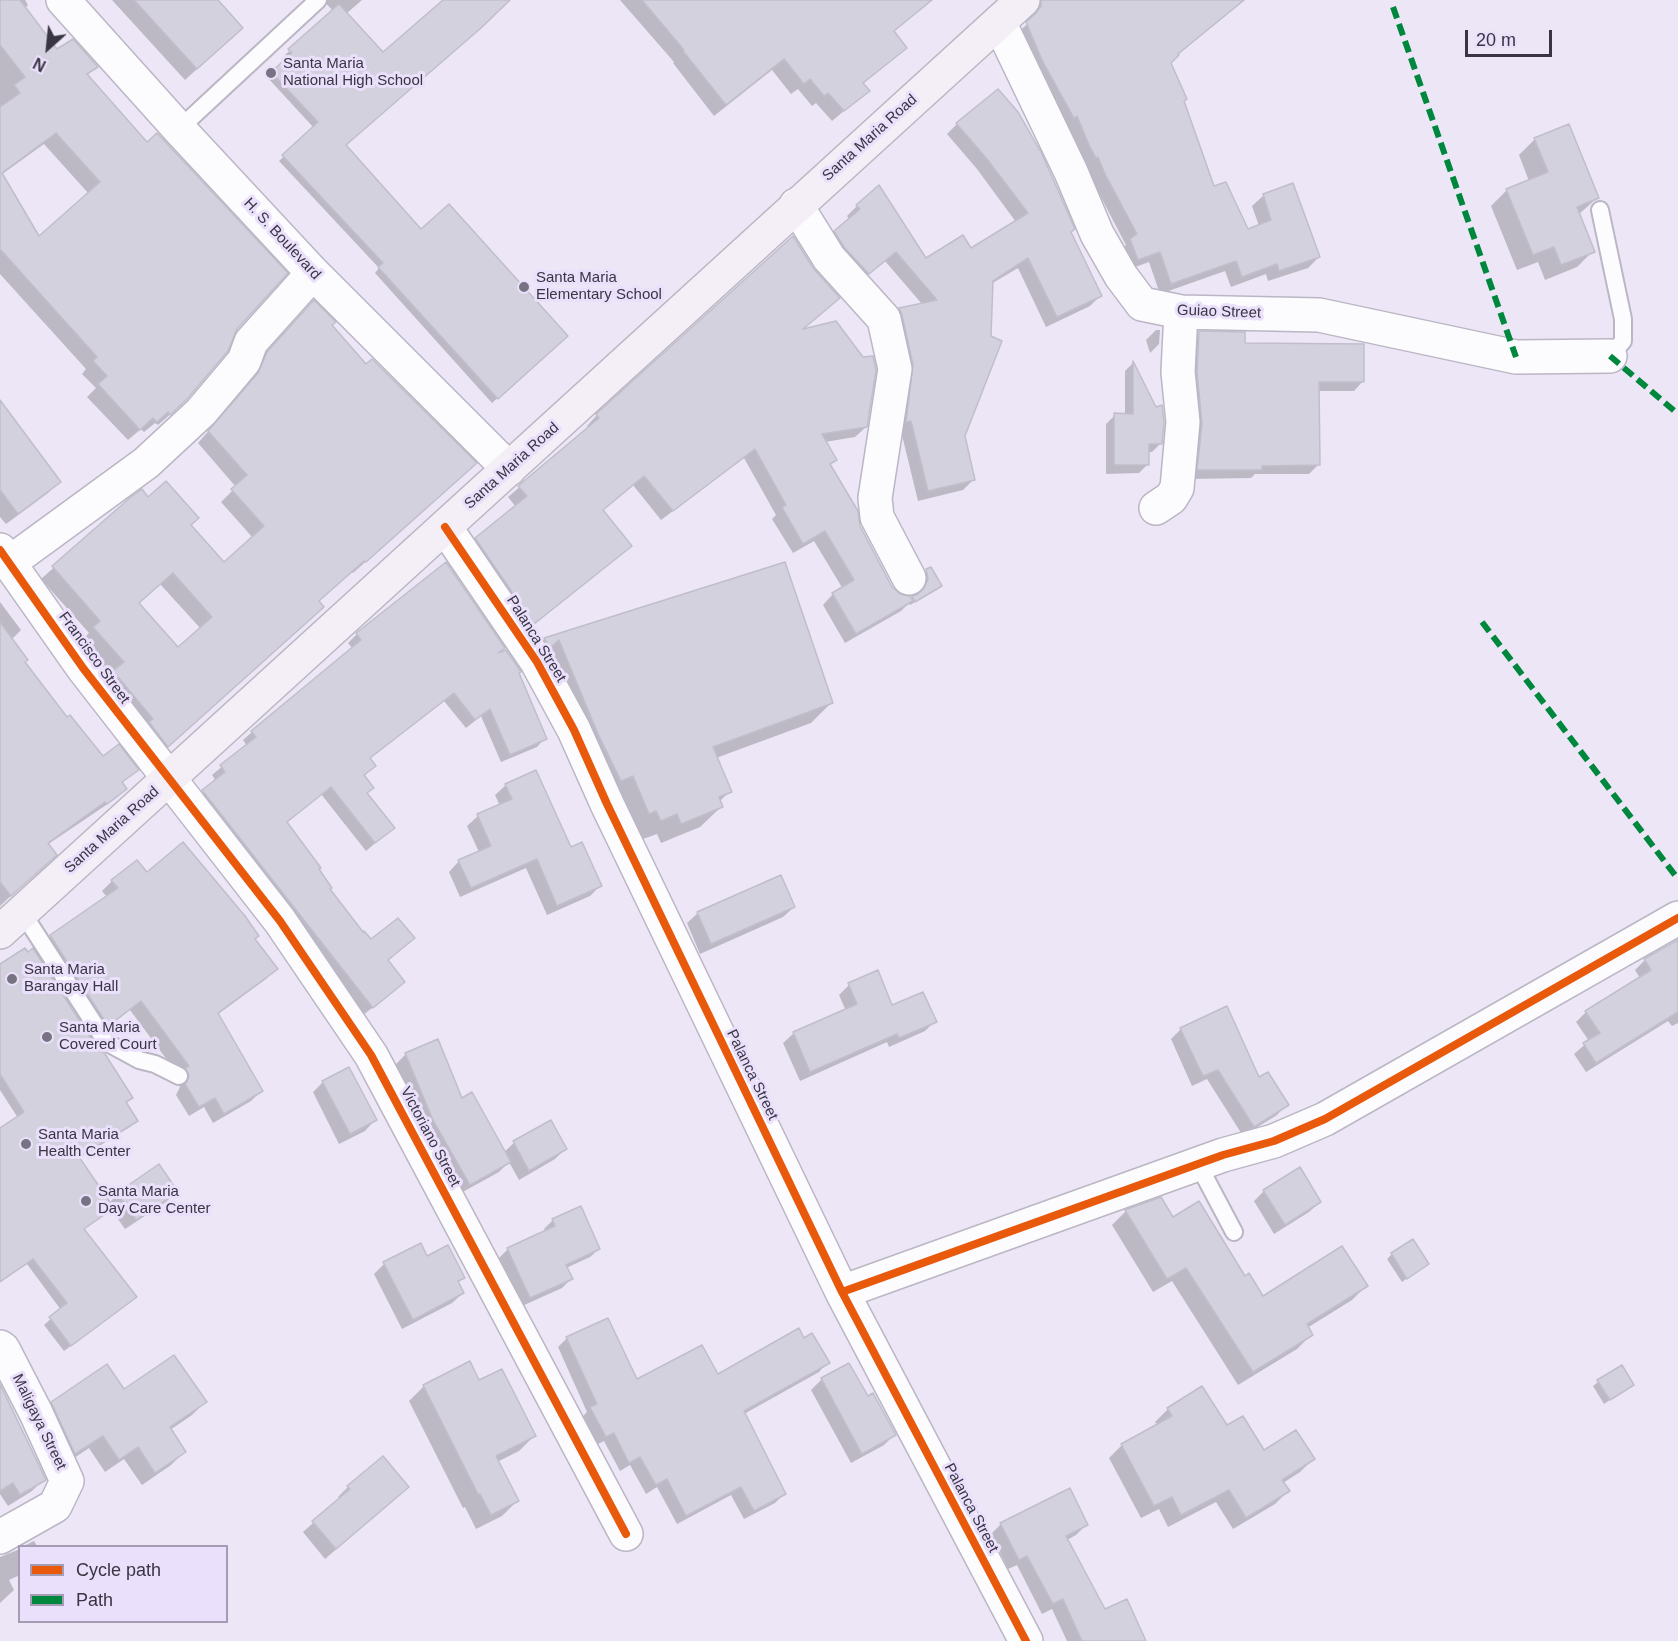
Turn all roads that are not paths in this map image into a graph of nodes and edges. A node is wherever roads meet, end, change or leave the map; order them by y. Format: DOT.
graph roads {
  1 [pos="63,0"];
  2 [pos="318,0"];
  3 [pos="1023,0"];
  4 [pos="999,22"];
  5 [pos="179,129"];
  6 [pos="796,205"];
  7 [pos="1600,210"];
  8 [pos="313,273"];
  9 [pos="1181,312"];
  10 [pos="1610,356"];
  11 [pos="509,469"];
  12 [pos="1155,508"];
  13 [pos="445,527"];
  14 [pos="5,556"];
  15 [pos="909,578"];
  16 [pos="168,779"];
  17 [pos="1678,918"];
  18 [pos="11,922"];
  19 [pos="179,1076"];
  20 [pos="1198,1164"];
  21 [pos="1234,1232"];
  22 [pos="842,1292"];
  23 [pos="0,1347"];
  24 [pos="626,1534"];
  25 [pos="0,1537"];
  26 [pos="1026,1641"];
  1 -- 5 [label="street, H. S. Boulevard"];
  2 -- 5 [label="lane"];
  3 -- 4 [label="main road, Santa Maria Road"];
  4 -- 6 [label="main road, Santa Maria Road"];
  4 -- 9 [label="street, Guiao Street"];
  5 -- 8 [label="street, H. S. Boulevard"];
  6 -- 11 [label="main road, Santa Maria Road"];
  6 -- 15 [label="street"];
  7 -- 10 [label="lane"];
  8 -- 11 [label="street, H. S. Boulevard"];
  8 -- 14 [label="street"];
  9 -- 10 [label="street, Guiao Street"];
  9 -- 12 [label="street"];
  11 -- 13 [label="main road, Santa Maria Road"];
  13 -- 16 [label="main road, Santa Maria Road"];
  13 -- 22 [label="street, Palanca Street"];
  14 -- 16 [label="street, Francisco Street"];
  16 -- 18 [label="main road, Santa Maria Road"];
  16 -- 24 [label="street, Victoriano Street"];
  17 -- 20 [label="street"];
  18 -- 19 [label="lane"];
  20 -- 21 [label="lane"];
  20 -- 22 [label="street"];
  22 -- 26 [label="street, Palanca Street"];
  23 -- 25 [label="street, Maligaya Street"];
}
